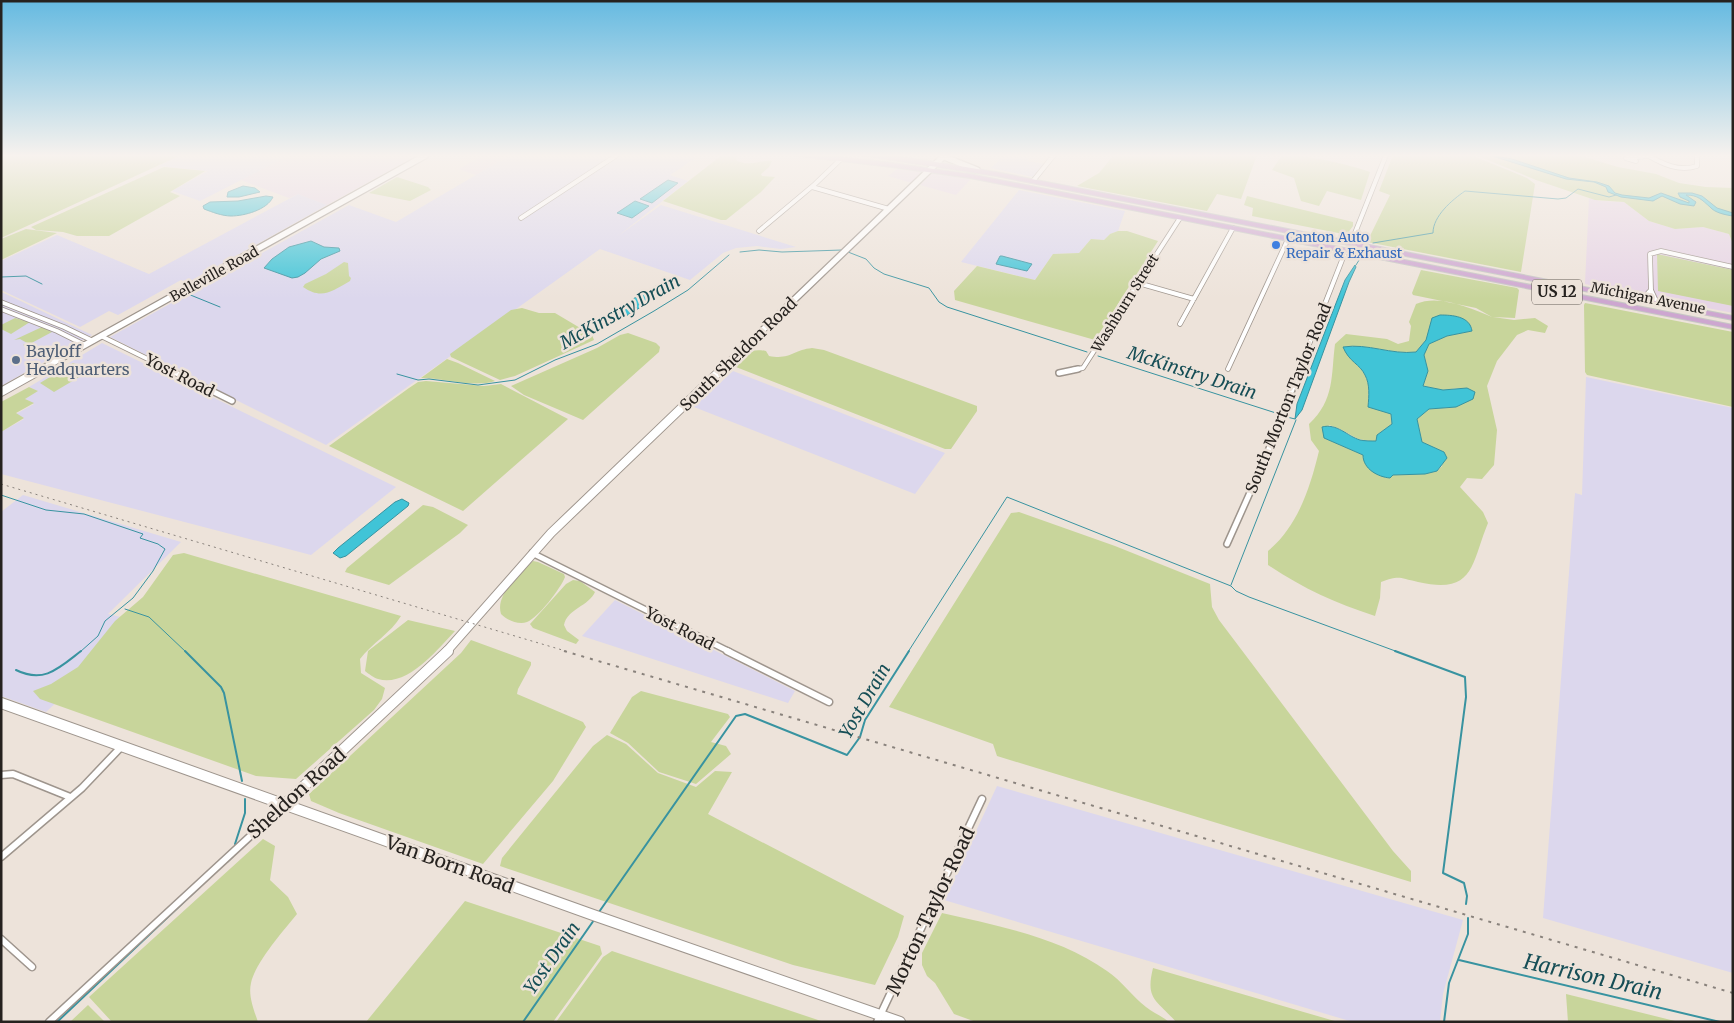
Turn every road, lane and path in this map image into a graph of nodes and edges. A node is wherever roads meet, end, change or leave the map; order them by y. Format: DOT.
graph roads {
  1 [pos="342,203"];
  2 [pos="545,203"];
  3 [pos="793,203"];
  4 [pos="867,203"];
  5 [pos="896,203"];
  6 [pos="1105,203"];
  7 [pos="1145,203"];
  8 [pos="1367,203"];
  9 [pos="889,209"];
  10 [pos="1214,216"];
  11 [pos="521,218"];
  12 [pos="1180,218"];
  13 [pos="1206,223"];
  14 [pos="1233,228"];
  15 [pos="759,231"];
  16 [pos="1288,239"];
  17 [pos="1351,243"];
  18 [pos="1346,250"];
  19 [pos="1398,252"];
  20 [pos="1382,257"];
  21 [pos="1733,267"];
  22 [pos="1138,283"];
  23 [pos="1651,290"];
  24 [pos="1194,300"];
  25 [pos="1648,301"];
  26 [pos="1,302"];
  27 [pos="1657,303"];
  28 [pos="1,309"];
  29 [pos="22,310"];
  30 [pos="14,314"];
  31 [pos="1733,318"];
  32 [pos="46,319"];
  33 [pos="38,324"];
  34 [pos="1180,324"];
  35 [pos="1733,324"];
  36 [pos="64,327"];
  37 [pos="57,330"];
  38 [pos="101,336"];
  39 [pos="92,341"];
  40 [pos="85,345"];
  41 [pos="1228,368"];
  42 [pos="1059,373"];
  43 [pos="1,392"];
  44 [pos="232,401"];
  45 [pos="1227,544"];
  46 [pos="532,553"];
  47 [pos="829,702"];
  48 [pos="1,704"];
  49 [pos="122,746"];
  50 [pos="1,775"];
  51 [pos="70,798"];
  52 [pos="982,800"];
  53 [pos="285,804"];
  54 [pos="1,857"];
  55 [pos="1,939"];
  56 [pos="32,967"];
  57 [pos="879,1018"];
  58 [pos="49,1022"];
  59 [pos="900,1022"];
  1 -- 38 [label="street, Belleville Road"];
  2 -- 11 [label="street"];
  3 -- 15 [label="street"];
  4 -- 9 [label="street"];
  5 -- 9 [label="street, South Sheldon Road"];
  6 -- 12 [label="main road, Michigan Avenue / US 12"];
  7 -- 10 [label="main road, Michigan Avenue / US 12"];
  8 -- 17 [label="street"];
  9 -- 46 [label="street, South Sheldon Road"];
  10 -- 13 [label="main road"];
  10 -- 17 [label="main road, Michigan Avenue / US 12"];
  12 -- 13 [label="main road, Michigan Avenue / US 12"];
  12 -- 22 [label="street, Washburn Street"];
  13 -- 14 [label="main road, Michigan Avenue / US 12"];
  14 -- 16 [label="main road, Michigan Avenue / US 12"];
  14 -- 24 [label="street"];
  16 -- 18 [label="main road, Michigan Avenue / US 12"];
  16 -- 41 [label="street"];
  17 -- 19 [label="main road, Michigan Avenue / US 12"];
  18 -- 20 [label="main road, Michigan Avenue / US 12"];
  18 -- 45 [label="street, South Morton Taylor Road"];
  19 -- 20 [label="main road"];
  19 -- 25 [label="main road, Michigan Avenue / US 12"];
  20 -- 35 [label="main road, Michigan Avenue / US 12"];
  21 -- 23 [label="street"];
  22 -- 24 [label="street"];
  22 -- 42 [label="street, Washburn Street"];
  23 -- 25 [label="street"];
  23 -- 27 [label="street"];
  24 -- 34 [label="street"];
  25 -- 27 [label="main road, Michigan Avenue / US 12"];
  26 -- 29 [label="street"];
  27 -- 31 [label="main road, Michigan Avenue / US 12"];
  28 -- 30 [label="street"];
  29 -- 30 [label="street"];
  29 -- 32 [label="street"];
  30 -- 33 [label="street"];
  32 -- 33 [label="street"];
  32 -- 36 [label="street"];
  33 -- 37 [label="street"];
  36 -- 37 [label="street"];
  36 -- 39 [label="street"];
  37 -- 40 [label="street"];
  38 -- 39 [label="street, Belleville Road"];
  38 -- 44 [label="street, Yost Road"];
  39 -- 40 [label="street, Belleville Road"];
  40 -- 43 [label="street, Belleville Road"];
  46 -- 47 [label="street, Yost Road"];
  46 -- 53 [label="street, Sheldon Road"];
  48 -- 49 [label="street, Van Born Road"];
  49 -- 51 [label="street"];
  49 -- 53 [label="street, Van Born Road"];
  50 -- 51 [label="street"];
  51 -- 54 [label="street"];
  52 -- 57 [label="street, Morton Taylor Road"];
  53 -- 57 [label="street, Van Born Road"];
  53 -- 58 [label="street, Sheldon Road"];
  55 -- 56 [label="street"];
  57 -- 59 [label="street, Van Born Road"];
}
